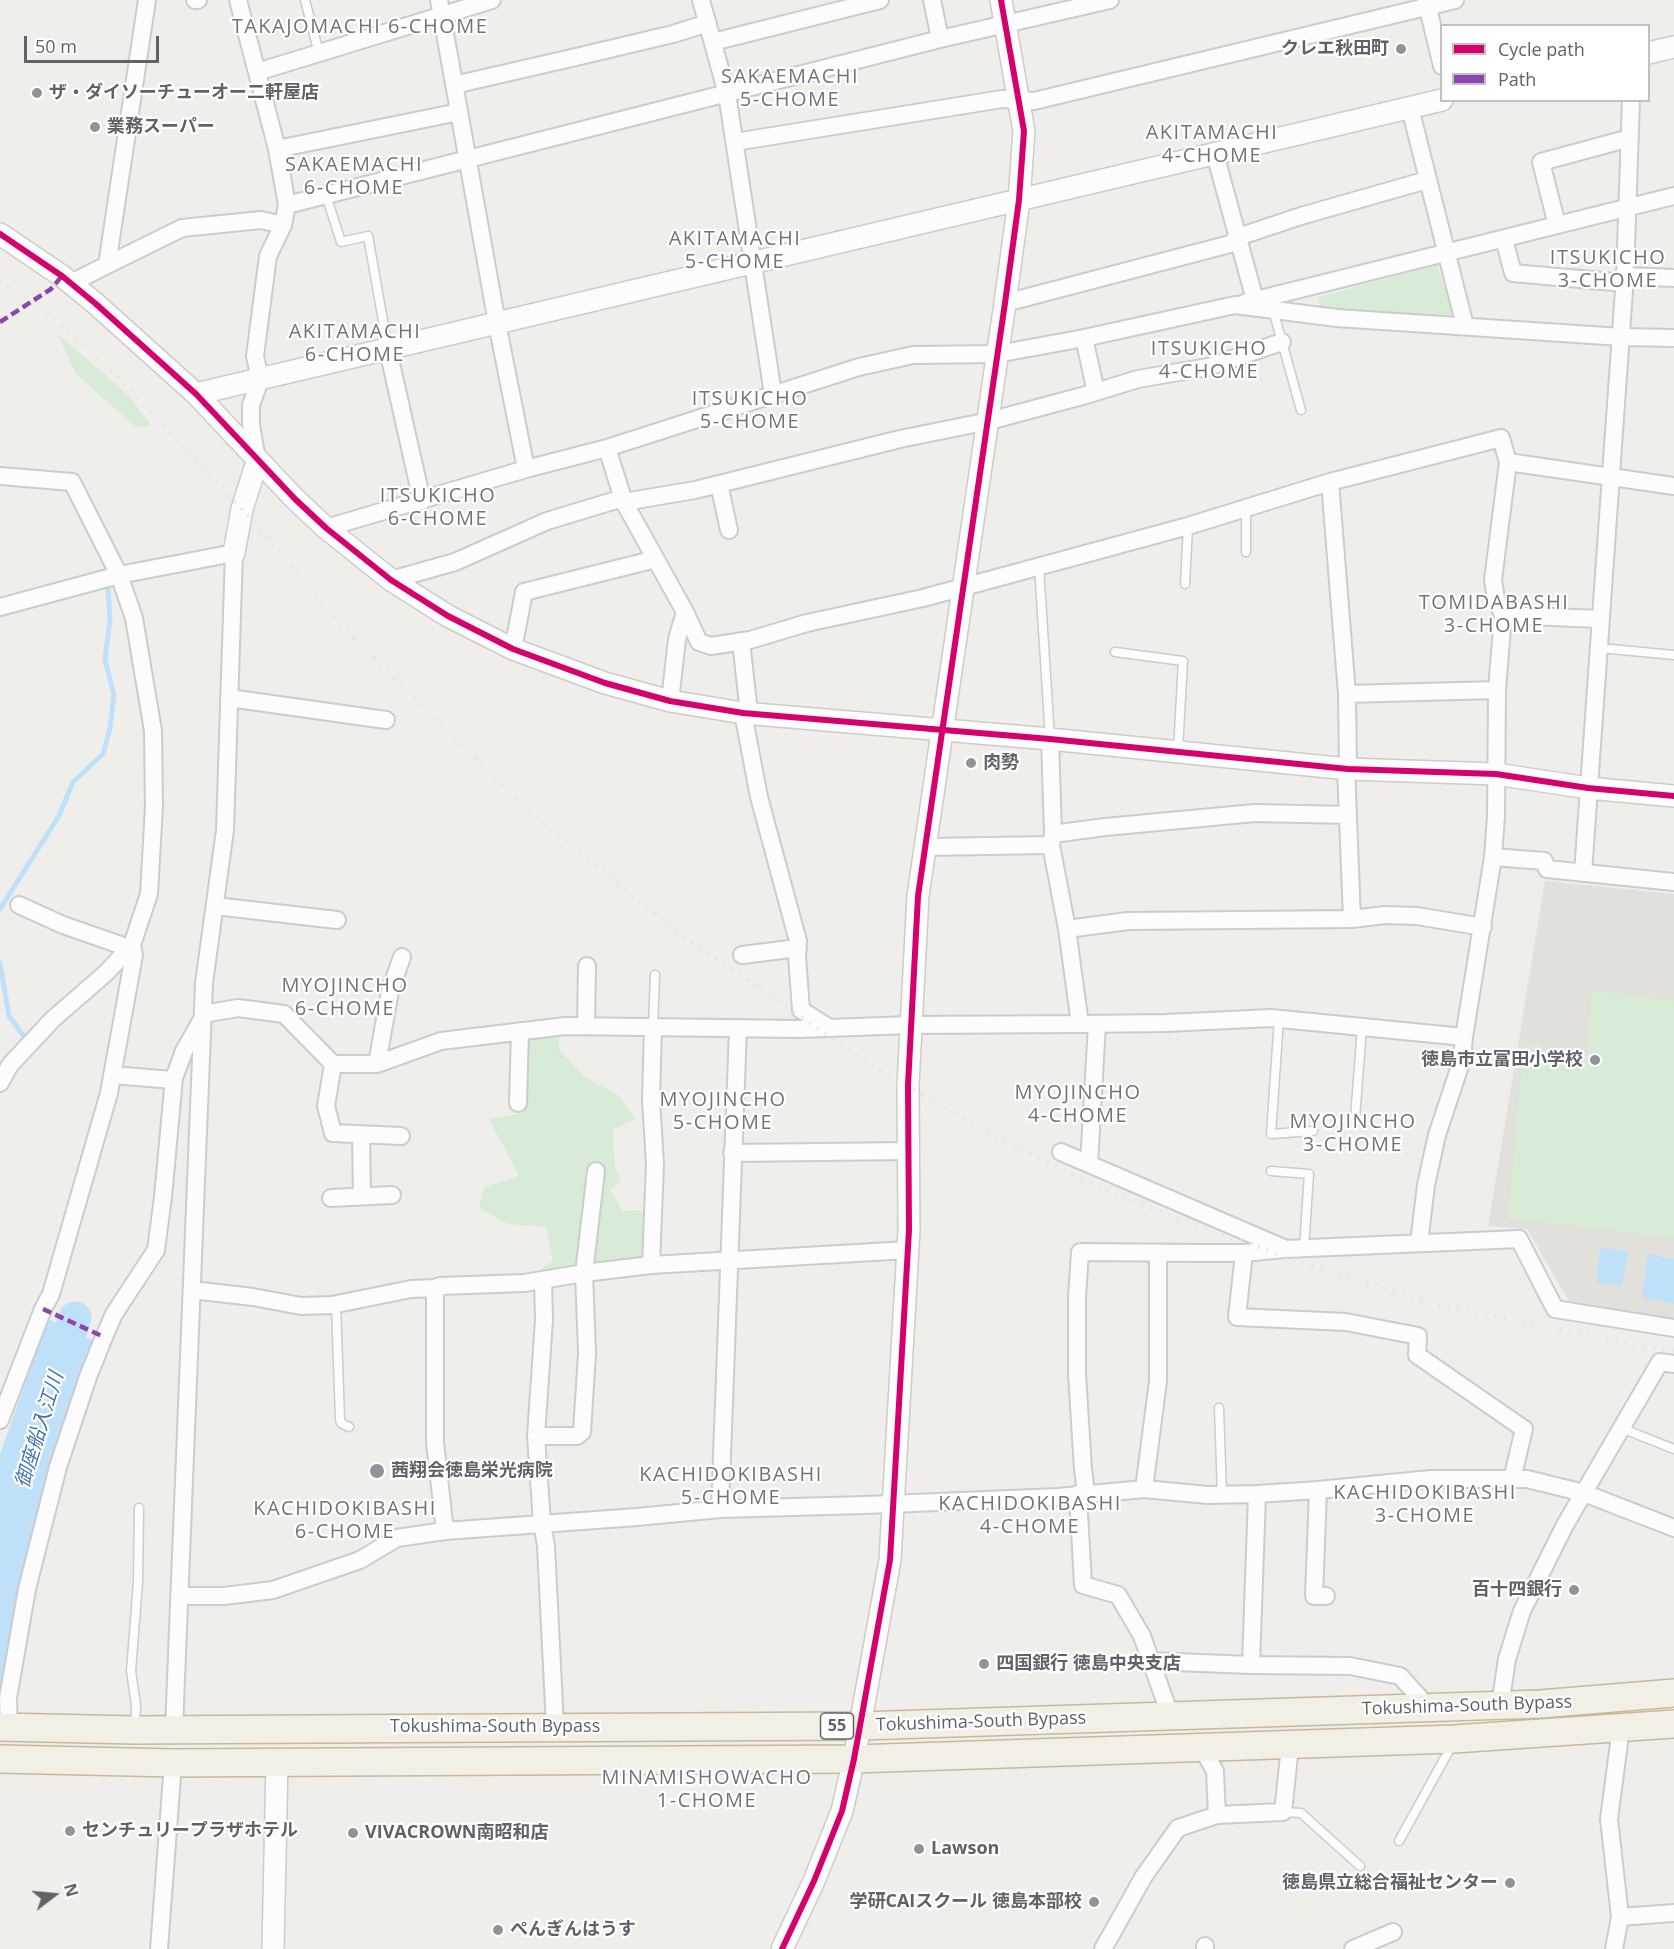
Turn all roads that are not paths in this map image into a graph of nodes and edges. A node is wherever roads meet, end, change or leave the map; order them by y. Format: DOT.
graph roads {
  1 [pos="147,0"];
  2 [pos="238,0"];
  3 [pos="305,0"];
  4 [pos="492,0"];
  5 [pos="701,0"];
  6 [pos="880,0"];
  7 [pos="932,0"];
  8 [pos="1001,0"];
  9 [pos="1110,0"];
  10 [pos="1455,0"];
  11 [pos="1427,3"];
  12 [pos="440,8"];
  13 [pos="708,23"];
  14 [pos="1007,25"];
  15 [pos="940,39"];
  16 [pos="713,42"];
  17 [pos="1674,47"];
  18 [pos="319,53"];
  19 [pos="1650,53"];
  20 [pos="1440,58"];
  21 [pos="257,72"];
  22 [pos="454,85"];
  23 [pos="727,94"];
  24 [pos="1019,100"];
  25 [pos="1440,100"];
  26 [pos="1631,102"];
  27 [pos="1410,108"];
  28 [pos="459,112"];
  29 [pos="1630,138"];
  30 [pos="735,142"];
  31 [pos="277,149"];
  32 [pos="1215,154"];
  33 [pos="468,160"];
  34 [pos="1427,180"];
  35 [pos="326,195"];
  36 [pos="1674,196"];
  37 [pos="1019,200"];
  38 [pos="287,205"];
  39 [pos="1629,208"];
  40 [pos="283,225"];
  41 [pos="1557,225"];
  42 [pos="0,234"];
  43 [pos="1238,237"];
  44 [pos="1504,238"];
  45 [pos="1446,253"];
  46 [pos="752,263"];
  47 [pos="107,265"];
  48 [pos="1674,279"];
  49 [pos="1625,280"];
  50 [pos="71,283"];
  51 [pos="1256,300"];
  52 [pos="1005,303"];
  53 [pos="1235,305"];
  54 [pos="1273,310"];
  55 [pos="497,323"];
  56 [pos="1464,326"];
  57 [pos="1621,337"];
  58 [pos="1084,338"];
  59 [pos="1674,338"];
  60 [pos="1282,342"];
  61 [pos="388,350"];
  62 [pos="997,354"];
  63 [pos="260,380"];
  64 [pos="1096,392"];
  65 [pos="196,394"];
  66 [pos="773,394"];
  67 [pos="1301,410"];
  68 [pos="988,421"];
  69 [pos="607,448"];
  70 [pos="257,462"];
  71 [pos="1508,462"];
  72 [pos="526,469"];
  73 [pos="0,476"];
  74 [pos="1610,478"];
  75 [pos="1330,483"];
  76 [pos="718,484"];
  77 [pos="1674,486"];
  78 [pos="624,500"];
  79 [pos="422,501"];
  80 [pos="1246,507"];
  81 [pos="1188,526"];
  82 [pos="326,528"];
  83 [pos="729,530"];
  84 [pos="1246,552"];
  85 [pos="234,554"];
  86 [pos="656,559"];
  87 [pos="1039,566"];
  88 [pos="119,575"];
  89 [pos="391,580"];
  90 [pos="1185,584"];
  91 [pos="964,586"];
  92 [pos="0,607"];
  93 [pos="685,612"];
  94 [pos="1503,615"];
  95 [pos="1600,619"];
  96 [pos="741,641"];
  97 [pos="1600,648"];
  98 [pos="513,649"];
  99 [pos="1115,652"];
  100 [pos="1674,655"];
  101 [pos="1497,690"];
  102 [pos="1347,694"];
  103 [pos="229,698"];
  104 [pos="670,701"];
  105 [pos="746,713"];
  106 [pos="386,720"];
  107 [pos="942,730"];
  108 [pos="1050,740"];
  109 [pos="1178,753"];
  110 [pos="1347,768"];
  111 [pos="1496,774"];
  112 [pos="1588,788"];
  113 [pos="1674,796"];
  114 [pos="1348,815"];
  115 [pos="1052,840"];
  116 [pos="925,847"];
  117 [pos="1493,857"];
  118 [pos="1583,873"];
  119 [pos="1674,882"];
  120 [pos="19,905"];
  121 [pos="215,906"];
  122 [pos="1352,919"];
  123 [pos="337,920"];
  124 [pos="1483,927"];
  125 [pos="1067,929"];
  126 [pos="131,946"];
  127 [pos="798,948"];
  128 [pos="742,955"];
  129 [pos="402,957"];
  130 [pos="587,966"];
  131 [pos="655,975"];
  132 [pos="203,1016"];
  133 [pos="1279,1019"];
  134 [pos="1080,1024"];
  135 [pos="1097,1024"];
  136 [pos="910,1025"];
  137 [pos="586,1026"];
  138 [pos="653,1026"];
  139 [pos="738,1028"];
  140 [pos="828,1028"];
  141 [pos="1362,1028"];
  142 [pos="520,1031"];
  143 [pos="1464,1037"];
  144 [pos="333,1064"];
  145 [pos="376,1064"];
  146 [pos="112,1075"];
  147 [pos="173,1080"];
  148 [pos="0,1083"];
  149 [pos="518,1103"];
  150 [pos="1355,1118"];
  151 [pos="1313,1131"];
  152 [pos="361,1134"];
  153 [pos="401,1136"];
  154 [pos="908,1151"];
  155 [pos="1061,1152"];
  156 [pos="732,1153"];
  157 [pos="1089,1164"];
  158 [pos="596,1171"];
  159 [pos="1271,1171"];
  160 [pos="392,1195"];
  161 [pos="362,1196"];
  162 [pos="331,1198"];
  163 [pos="1419,1243"];
  164 [pos="1304,1248"];
  165 [pos="1286,1249"];
  166 [pos="908,1250"];
  167 [pos="1244,1253"];
  168 [pos="1158,1254"];
  169 [pos="730,1260"];
  170 [pos="651,1265"];
  171 [pos="584,1273"];
  172 [pos="543,1281"];
  173 [pos="435,1287"];
  174 [pos="192,1290"];
  175 [pos="336,1304"];
  176 [pos="1674,1328"];
  177 [pos="1674,1364"];
  178 [pos="1219,1408"];
  179 [pos="0,1420"];
  180 [pos="349,1426"];
  181 [pos="1621,1428"];
  182 [pos="536,1436"];
  183 [pos="1674,1449"];
  184 [pos="1512,1479"];
  185 [pos="1144,1489"];
  186 [pos="1318,1490"];
  187 [pos="1082,1493"];
  188 [pos="1584,1493"];
  189 [pos="1257,1494"];
  190 [pos="1222,1495"];
  191 [pos="893,1503"];
  192 [pos="139,1508"];
  193 [pos="720,1509"];
  194 [pos="542,1523"];
  195 [pos="1674,1528"];
  196 [pos="445,1531"];
  197 [pos="179,1596"];
  198 [pos="1326,1596"];
  199 [pos="1150,1661"];
  200 [pos="1251,1665"];
  201 [pos="1674,1693"];
  202 [pos="1500,1706"];
  203 [pos="1429,1708"];
  204 [pos="1170,1715"];
  205 [pos="1674,1724"];
  206 [pos="555,1726"];
  207 [pos="860,1726"];
  208 [pos="4,1727"];
  209 [pos="1621,1728"];
  210 [pos="174,1729"];
  211 [pos="135,1730"];
  212 [pos="1454,1739"];
  213 [pos="1290,1746"];
  214 [pos="1202,1748"];
  215 [pos="0,1759"];
  216 [pos="854,1759"];
  217 [pos="276,1762"];
  218 [pos="173,1763"];
  219 [pos="1284,1812"];
  220 [pos="1217,1815"];
  221 [pos="1399,1841"];
  222 [pos="1360,1866"];
  223 [pos="1674,1913"];
  224 [pos="1620,1917"];
  225 [pos="1393,1932"];
  226 [pos="159,1949"];
  227 [pos="273,1949"];
  228 [pos="782,1949"];
  229 [pos="1103,1949"];
  230 [pos="1353,1949"];
  231 [pos="1614,1949"];
  1 -- 47 [label="street"];
  2 -- 21 [label="street"];
  3 -- 18 [label="lane"];
  4 -- 12 [label="street"];
  5 -- 13 [label="street"];
  6 -- 16 [label="street"];
  7 -- 15 [label="street"];
  8 -- 14 [label="street"];
  9 -- 14 [label="street"];
  10 -- 11 [label="street"];
  11 -- 20 [label="street"];
  11 -- 24 [label="street"];
  12 -- 18 [label="street"];
  12 -- 22 [label="street"];
  13 -- 16 [label="street"];
  13 -- 22 [label="street"];
  14 -- 15 [label="street"];
  14 -- 24 [label="street"];
  15 -- 23 [label="street"];
  16 -- 23 [label="street"];
  17 -- 19 [label="street"];
  18 -- 21 [label="street"];
  21 -- 31 [label="street"];
  22 -- 28 [label="street"];
  23 -- 30 [label="street"];
  23 -- 33 [label="street"];
  24 -- 30 [label="street"];
  24 -- 37 [label="street"];
  25 -- 27 [label="street"];
  26 -- 29 [label="street"];
  27 -- 32 [label="street"];
  27 -- 34 [label="street"];
  28 -- 31 [label="street"];
  28 -- 33 [label="street"];
  29 -- 39 [label="street"];
  29 -- 41 [label="street"];
  30 -- 46 [label="street"];
  31 -- 38 [label="street"];
  32 -- 37 [label="street"];
  32 -- 43 [label="street"];
  33 -- 35 [label="street"];
  33 -- 55 [label="street"];
  34 -- 43 [label="street"];
  34 -- 45 [label="street"];
  35 -- 38 [label="street"];
  35 -- 61 [label="lane"];
  36 -- 39 [label="street"];
  37 -- 46 [label="street"];
  37 -- 52 [label="street"];
  38 -- 40 [label="street"];
  39 -- 41 [label="street"];
  39 -- 49 [label="street"];
  40 -- 47 [label="street"];
  40 -- 63 [label="street"];
  41 -- 44 [label="street"];
  42 -- 50 [label="street"];
  43 -- 51 [label="street"];
  43 -- 52 [label="street"];
  44 -- 45 [label="street"];
  44 -- 49 [label="street"];
  45 -- 51 [label="street"];
  45 -- 56 [label="street"];
  46 -- 55 [label="street"];
  46 -- 66 [label="street"];
  47 -- 50 [label="street"];
  48 -- 49 [label="street"];
  49 -- 57 [label="street"];
  50 -- 65 [label="street"];
  51 -- 53 [label="street"];
  52 -- 62 [label="street"];
  53 -- 54 [label="street"];
  53 -- 58 [label="street"];
  54 -- 56 [label="street"];
  54 -- 60 [label="lane"];
  55 -- 61 [label="street"];
  55 -- 72 [label="street"];
  56 -- 57 [label="street"];
  57 -- 59 [label="street"];
  57 -- 74 [label="street"];
  58 -- 62 [label="street"];
  58 -- 64 [label="street"];
  60 -- 64 [label="street"];
  60 -- 67 [label="lane"];
  61 -- 63 [label="street"];
  61 -- 79 [label="street"];
  62 -- 66 [label="street"];
  62 -- 68 [label="street"];
  63 -- 65 [label="street"];
  63 -- 70 [label="street"];
  64 -- 68 [label="street"];
  65 -- 70 [label="street"];
  66 -- 69 [label="street"];
  68 -- 76 [label="street"];
  68 -- 91 [label="street"];
  69 -- 72 [label="street"];
  69 -- 78 [label="street"];
  70 -- 82 [label="street"];
  70 -- 85 [label="street"];
  71 -- 74 [label="street"];
  71 -- 75 [label="street"];
  71 -- 94 [label="street"];
  72 -- 79 [label="street"];
  73 -- 88 [label="street"];
  74 -- 77 [label="street"];
  74 -- 95 [label="street"];
  75 -- 80 [label="street"];
  75 -- 102 [label="street"];
  76 -- 78 [label="street"];
  76 -- 83 [label="street"];
  78 -- 86 [label="street"];
  78 -- 89 [label="street"];
  79 -- 82 [label="street"];
  80 -- 81 [label="street"];
  80 -- 84 [label="lane"];
  81 -- 87 [label="street"];
  81 -- 90 [label="lane"];
  82 -- 89 [label="street"];
  85 -- 88 [label="street"];
  85 -- 103 [label="street"];
  86 -- 93 [label="street"];
  86 -- 98 [label="street"];
  87 -- 91 [label="street"];
  87 -- 108 [label="lane"];
  88 -- 92 [label="street"];
  88 -- 126 [label="street"];
  89 -- 98 [label="street"];
  91 -- 96 [label="street"];
  91 -- 107 [label="street"];
  93 -- 96 [label="street"];
  93 -- 104 [label="street"];
  94 -- 95 [label="street"];
  94 -- 101 [label="street"];
  95 -- 97 [label="street"];
  96 -- 105 [label="street"];
  97 -- 100 [label="lane"];
  97 -- 112 [label="street"];
  98 -- 104 [label="street"];
  99 -- 109 [label="lane"];
  101 -- 102 [label="street"];
  101 -- 111 [label="street"];
  102 -- 110 [label="street"];
  103 -- 106 [label="street"];
  103 -- 121 [label="street"];
  104 -- 105 [label="street"];
  105 -- 107 [label="street"];
  105 -- 127 [label="street"];
  107 -- 108 [label="street"];
  107 -- 116 [label="street"];
  108 -- 109 [label="street"];
  108 -- 115 [label="street"];
  109 -- 110 [label="street"];
  110 -- 111 [label="street"];
  110 -- 114 [label="street"];
  111 -- 112 [label="street"];
  111 -- 117 [label="street"];
  112 -- 113 [label="street"];
  112 -- 118 [label="street"];
  114 -- 115 [label="street"];
  114 -- 122 [label="street"];
  115 -- 116 [label="street"];
  115 -- 125 [label="street"];
  116 -- 136 [label="street"];
  117 -- 118 [label="street"];
  117 -- 124 [label="street"];
  118 -- 119 [label="street"];
  120 -- 126 [label="street"];
  121 -- 123 [label="street"];
  121 -- 132 [label="street"];
  122 -- 124 [label="street"];
  122 -- 125 [label="street"];
  124 -- 143 [label="street"];
  125 -- 134 [label="street"];
  126 -- 146 [label="street"];
  126 -- 148 [label="street"];
  127 -- 128 [label="street"];
  127 -- 140 [label="street"];
  129 -- 145 [label="street"];
  130 -- 137 [label="street"];
  131 -- 138 [label="lane"];
  132 -- 144 [label="street"];
  132 -- 147 [label="street"];
  132 -- 174 [label="street"];
  133 -- 135 [label="street"];
  133 -- 141 [label="street"];
  133 -- 151 [label="lane"];
  134 -- 135 [label="street"];
  134 -- 136 [label="street"];
  135 -- 157 [label="street"];
  136 -- 140 [label="street"];
  136 -- 154 [label="street"];
  137 -- 138 [label="street"];
  137 -- 142 [label="street"];
  138 -- 139 [label="street"];
  138 -- 170 [label="street"];
  139 -- 140 [label="street"];
  139 -- 156 [label="street"];
  141 -- 143 [label="street"];
  141 -- 150 [label="lane"];
  142 -- 145 [label="street"];
  142 -- 149 [label="street"];
  143 -- 163 [label="street"];
  144 -- 145 [label="street"];
  144 -- 152 [label="street"];
  146 -- 147 [label="street"];
  146 -- 179 [label="street"];
  147 -- 208 [label="street"];
  152 -- 153 [label="street"];
  152 -- 161 [label="street"];
  154 -- 156 [label="street"];
  154 -- 166 [label="street"];
  155 -- 157 [label="street"];
  156 -- 169 [label="street"];
  157 -- 165 [label="street"];
  158 -- 171 [label="street"];
  159 -- 164 [label="lane"];
  160 -- 161 [label="street"];
  161 -- 162 [label="street"];
  163 -- 164 [label="street"];
  163 -- 176 [label="street"];
  164 -- 165 [label="street"];
  165 -- 167 [label="street"];
  166 -- 169 [label="street"];
  166 -- 191 [label="street"];
  167 -- 168 [label="street"];
  167 -- 184 [label="street"];
  168 -- 185 [label="street"];
  168 -- 187 [label="street"];
  169 -- 170 [label="street"];
  169 -- 193 [label="street"];
  170 -- 171 [label="street"];
  171 -- 172 [label="street"];
  171 -- 182 [label="street"];
  172 -- 173 [label="street"];
  172 -- 182 [label="street"];
  173 -- 175 [label="street"];
  173 -- 196 [label="street"];
  174 -- 175 [label="street"];
  174 -- 197 [label="street"];
  175 -- 180 [label="lane"];
  177 -- 181 [label="street"];
  178 -- 190 [label="lane"];
  181 -- 183 [label="lane"];
  181 -- 188 [label="street"];
  182 -- 194 [label="street"];
  184 -- 186 [label="street"];
  184 -- 188 [label="street"];
  185 -- 187 [label="street"];
  185 -- 190 [label="street"];
  186 -- 189 [label="street"];
  186 -- 198 [label="street"];
  187 -- 191 [label="street"];
  187 -- 199 [label="street"];
  188 -- 195 [label="street"];
  188 -- 202 [label="street"];
  189 -- 190 [label="street"];
  189 -- 200 [label="street"];
  191 -- 193 [label="street"];
  191 -- 207 [label="street"];
  192 -- 211 [label="lane"];
  193 -- 194 [label="street"];
  194 -- 196 [label="street"];
  194 -- 206 [label="street"];
  196 -- 197 [label="street"];
  197 -- 210 [label="street"];
  199 -- 200 [label="street"];
  199 -- 204 [label="street"];
  200 -- 203 [label="street"];
  201 -- 202 [label="highway, Tokushima-South Bypass / 55"];
  202 -- 203 [label="highway, Tokushima-South Bypass / 55"];
  203 -- 204 [label="highway, Tokushima-South Bypass / 55"];
  204 -- 207 [label="highway, Tokushima-South Bypass / 55"];
  205 -- 209 [label="highway, Tokushima-South Bypass / 55"];
  206 -- 207 [label="highway, Tokushima-South Bypass / 55"];
  206 -- 210 [label="highway, Tokushima-South Bypass / 55"];
  207 -- 216 [label="street"];
  208 -- 211 [label="highway, Tokushima-South Bypass / 55"];
  209 -- 212 [label="highway, Tokushima-South Bypass / 55"];
  209 -- 224 [label="street"];
  210 -- 211 [label="highway, Tokushima-South Bypass / 55"];
  212 -- 213 [label="highway, Tokushima-South Bypass / 55"];
  212 -- 221 [label="lane"];
  213 -- 214 [label="highway, Tokushima-South Bypass / 55"];
  213 -- 219 [label="street"];
  214 -- 216 [label="highway, Tokushima-South Bypass / 55"];
  214 -- 220 [label="street"];
  215 -- 218 [label="highway, Tokushima-South Bypass / 55"];
  216 -- 217 [label="highway, Tokushima-South Bypass / 55"];
  216 -- 228 [label="street"];
  217 -- 218 [label="highway, Tokushima-South Bypass / 55"];
  217 -- 227 [label="street"];
  218 -- 226 [label="street"];
  219 -- 220 [label="street"];
  219 -- 222 [label="lane"];
  220 -- 229 [label="street"];
  223 -- 224 [label="street"];
  224 -- 231 [label="street"];
  225 -- 230 [label="street"];
}
